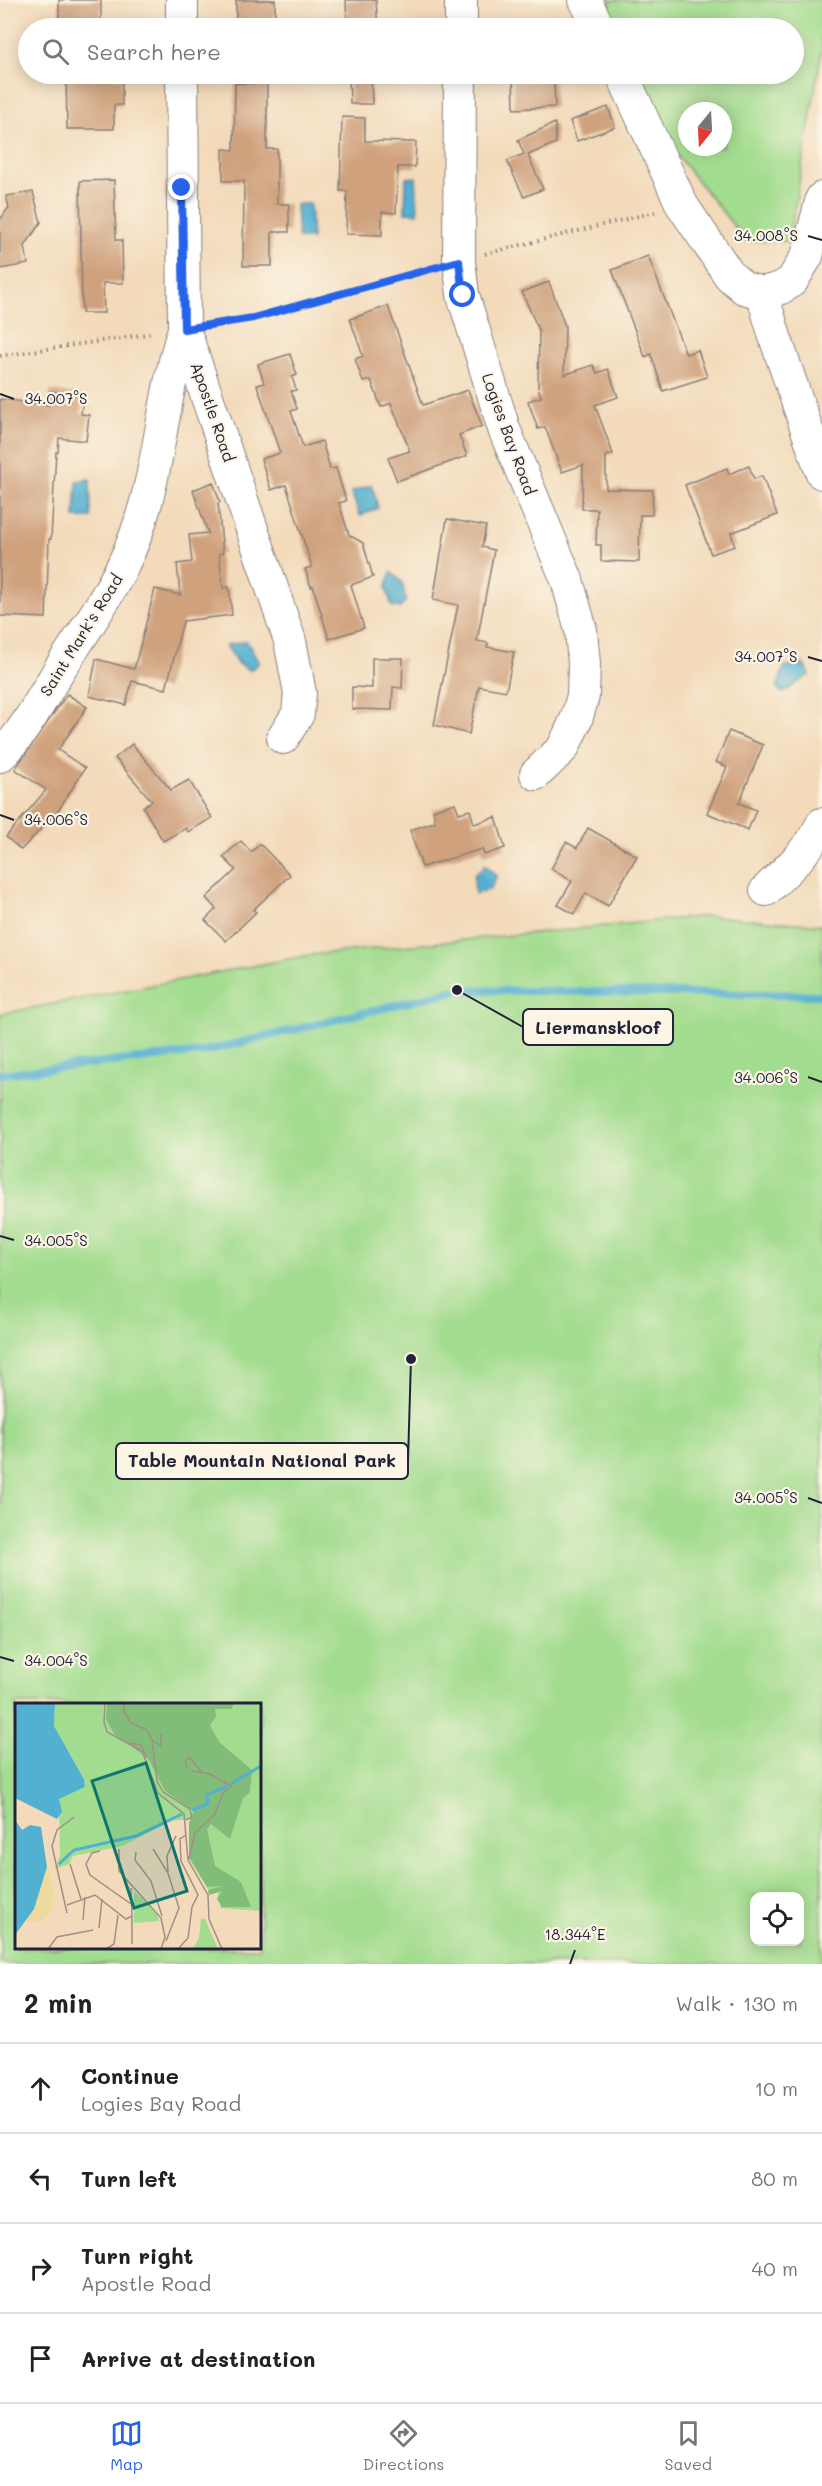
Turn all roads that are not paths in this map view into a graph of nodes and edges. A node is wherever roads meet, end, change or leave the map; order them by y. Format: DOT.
graph roads {
  1 [pos="182,0"];
  2 [pos="461,0"];
  3 [pos="585,0"];
  4 [pos="182,18"];
  5 [pos="460,18"];
  6 [pos="594,18"];
  7 [pos="182,84"];
  8 [pos="460,84"];
  9 [pos="627,84"];
  10 [pos="822,198"];
  11 [pos="762,293"];
  12 [pos="184,329"];
  13 [pos="822,473"];
  14 [pos="284,738"];
  15 [pos="0,756"];
  16 [pos="536,774"];
  17 [pos="822,824"];
  18 [pos="766,890"];
  1 -- 4 [label="street"];
  2 -- 5 [label="street"];
  3 -- 6 [label="street"];
  7 -- 12 [label="street, Apostle Road"];
  8 -- 16 [label="street, Logies Bay Road"];
  9 -- 11 [label="street"];
  10 -- 11 [label="street"];
  11 -- 13 [label="street"];
  12 -- 14 [label="street, Apostle Road"];
  12 -- 15 [label="street, Saint Mark's Road"];
  17 -- 18 [label="street"];
}
